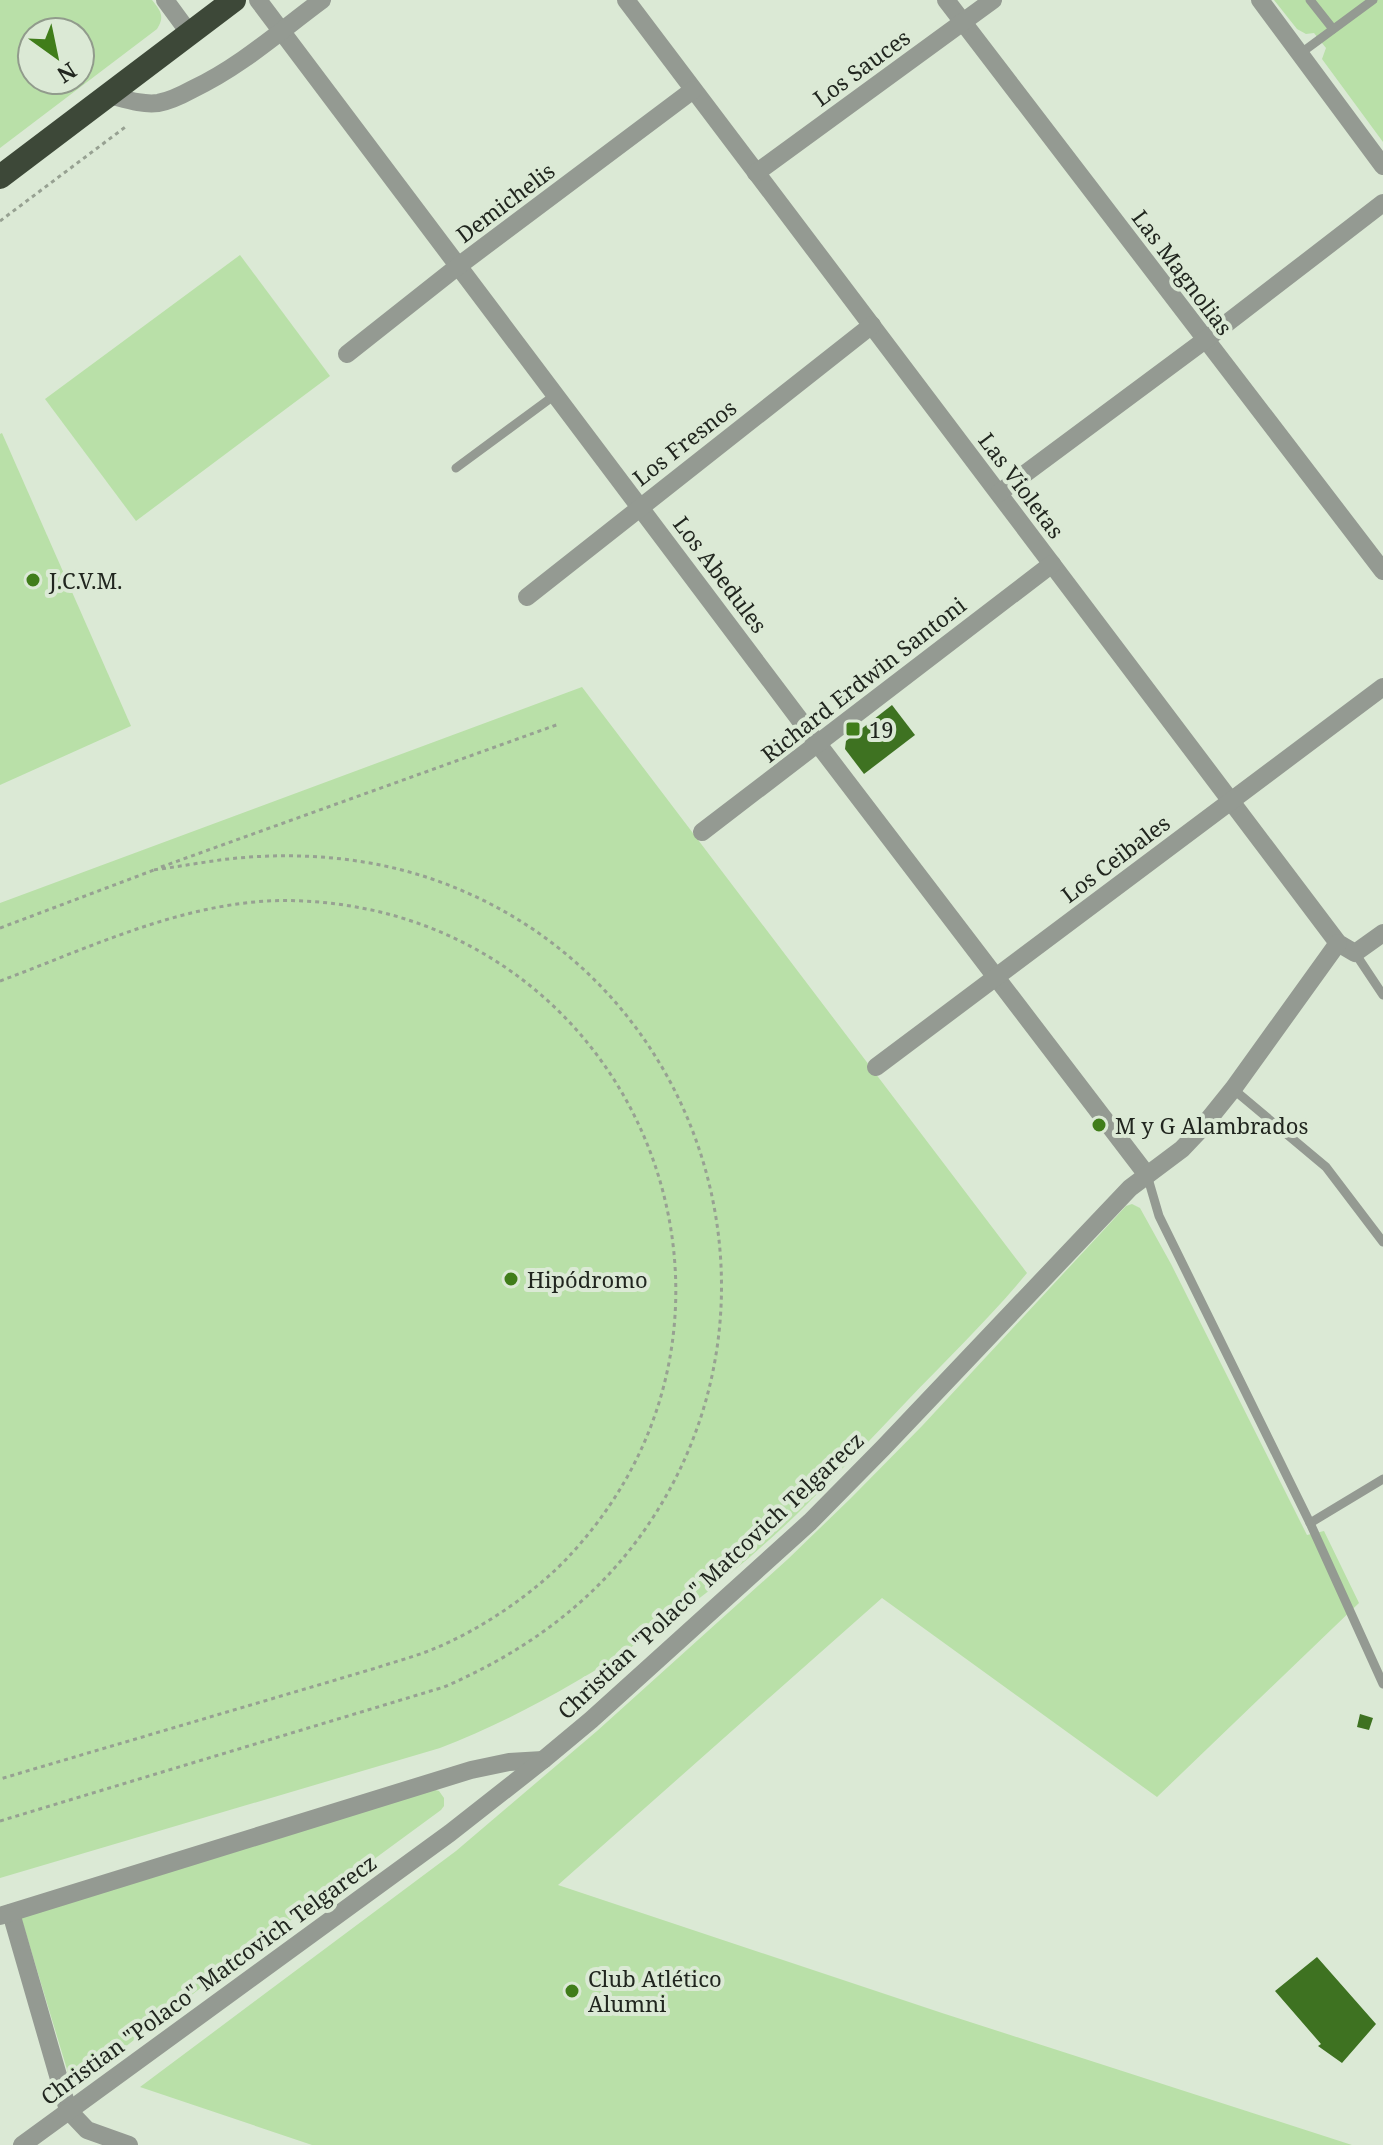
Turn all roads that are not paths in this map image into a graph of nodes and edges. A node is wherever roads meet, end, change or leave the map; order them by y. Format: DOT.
graph roads {
  1 [pos="165,0"];
  2 [pos="234,0"];
  3 [pos="258,0"];
  4 [pos="322,0"];
  5 [pos="626,0"];
  6 [pos="946,0"];
  7 [pos="993,0"];
  8 [pos="1260,0"];
  9 [pos="1310,0"];
  10 [pos="1373,0"];
  11 [pos="963,22"];
  12 [pos="1333,29"];
  13 [pos="281,31"];
  14 [pos="190,34"];
  15 [pos="1301,53"];
  16 [pos="693,90"];
  17 [pos="109,95"];
  18 [pos="1383,166"];
  19 [pos="756,173"];
  20 [pos="0,177"];
  21 [pos="1383,203"];
  22 [pos="457,267"];
  23 [pos="872,325"];
  24 [pos="1205,340"];
  25 [pos="347,354"];
  26 [pos="555,395"];
  27 [pos="456,468"];
  28 [pos="999,493"];
  29 [pos="641,507"];
  30 [pos="1052,564"];
  31 [pos="1383,571"];
  32 [pos="527,597"];
  33 [pos="1383,687"];
  34 [pos="818,744"];
  35 [pos="1230,801"];
  36 [pos="702,832"];
  37 [pos="1383,933"];
  38 [pos="1338,943"];
  39 [pos="1355,953"];
  40 [pos="996,979"];
  41 [pos="1383,995"];
  42 [pos="876,1067"];
  43 [pos="1233,1089"];
  44 [pos="1147,1175"];
  45 [pos="1383,1242"];
  46 [pos="1383,1479"];
  47 [pos="1310,1523"];
  48 [pos="1383,1684"];
  49 [pos="543,1760"];
  50 [pos="5,1914"];
  51 [pos="68,2110"];
  52 [pos="51,2123"];
  53 [pos="22,2145"];
  54 [pos="44,2145"];
  55 [pos="129,2145"];
  1 -- 14 [label="street"];
  2 -- 14 [label="highway"];
  3 -- 13 [label="street, Los Abedules"];
  4 -- 13 [label="street"];
  5 -- 16 [label="street, Las Violetas"];
  6 -- 11 [label="street, Las Magnolias"];
  7 -- 11 [label="street, Los Sauces"];
  8 -- 15 [label="street"];
  9 -- 12 [label="lane"];
  10 -- 12 [label="lane"];
  11 -- 19 [label="street, Los Sauces"];
  11 -- 24 [label="street, Las Magnolias"];
  12 -- 15 [label="lane"];
  13 -- 17 [label="street"];
  13 -- 22 [label="street, Los Abedules"];
  14 -- 17 [label="highway"];
  15 -- 18 [label="street"];
  16 -- 19 [label="street, Las Violetas"];
  16 -- 22 [label="street, Demichelis"];
  17 -- 20 [label="highway"];
  19 -- 23 [label="street, Las Violetas"];
  21 -- 24 [label="street"];
  22 -- 25 [label="street, Demichelis"];
  22 -- 26 [label="street, Los Abedules"];
  23 -- 28 [label="street, Las Violetas"];
  23 -- 29 [label="street, Los Fresnos"];
  24 -- 28 [label="street"];
  24 -- 31 [label="street, Las Magnolias"];
  26 -- 27 [label="lane"];
  26 -- 29 [label="street, Los Abedules"];
  28 -- 30 [label="street, Las Violetas"];
  29 -- 32 [label="street, Los Fresnos"];
  29 -- 34 [label="street, Los Abedules"];
  30 -- 34 [label="street, Richard Erdwin Santoni"];
  30 -- 35 [label="street, Las Violetas"];
  33 -- 35 [label="street, Los Ceibales"];
  34 -- 36 [label="street, Richard Erdwin Santoni"];
  34 -- 40 [label="street, Los Abedules"];
  35 -- 38 [label="street, Las Violetas"];
  35 -- 40 [label="street, Los Ceibales"];
  37 -- 39 [label="street"];
  38 -- 39 [label="street, Las Violetas"];
  38 -- 43 [label="street, Christian \"Polaco\" Matcovich Telgarecz"];
  39 -- 41 [label="lane, Las Violetas"];
  40 -- 42 [label="street, Los Ceibales"];
  40 -- 44 [label="street, Los Abedules"];
  43 -- 44 [label="street, Christian \"Polaco\" Matcovich Telgarecz"];
  43 -- 45 [label="lane"];
  44 -- 47 [label="lane"];
  44 -- 49 [label="street, Christian \"Polaco\" Matcovich Telgarecz"];
  46 -- 47 [label="lane"];
  47 -- 48 [label="lane"];
  49 -- 50 [label="street"];
  49 -- 51 [label="street, Christian \"Polaco\" Matcovich Telgarecz"];
  50 -- 51 [label="street"];
  51 -- 52 [label="street, Christian \"Polaco\" Matcovich Telgarecz"];
  51 -- 55 [label="street"];
  52 -- 53 [label="street, Christian \"Polaco\" Matcovich Telgarecz"];
  52 -- 54 [label="street"];
}
